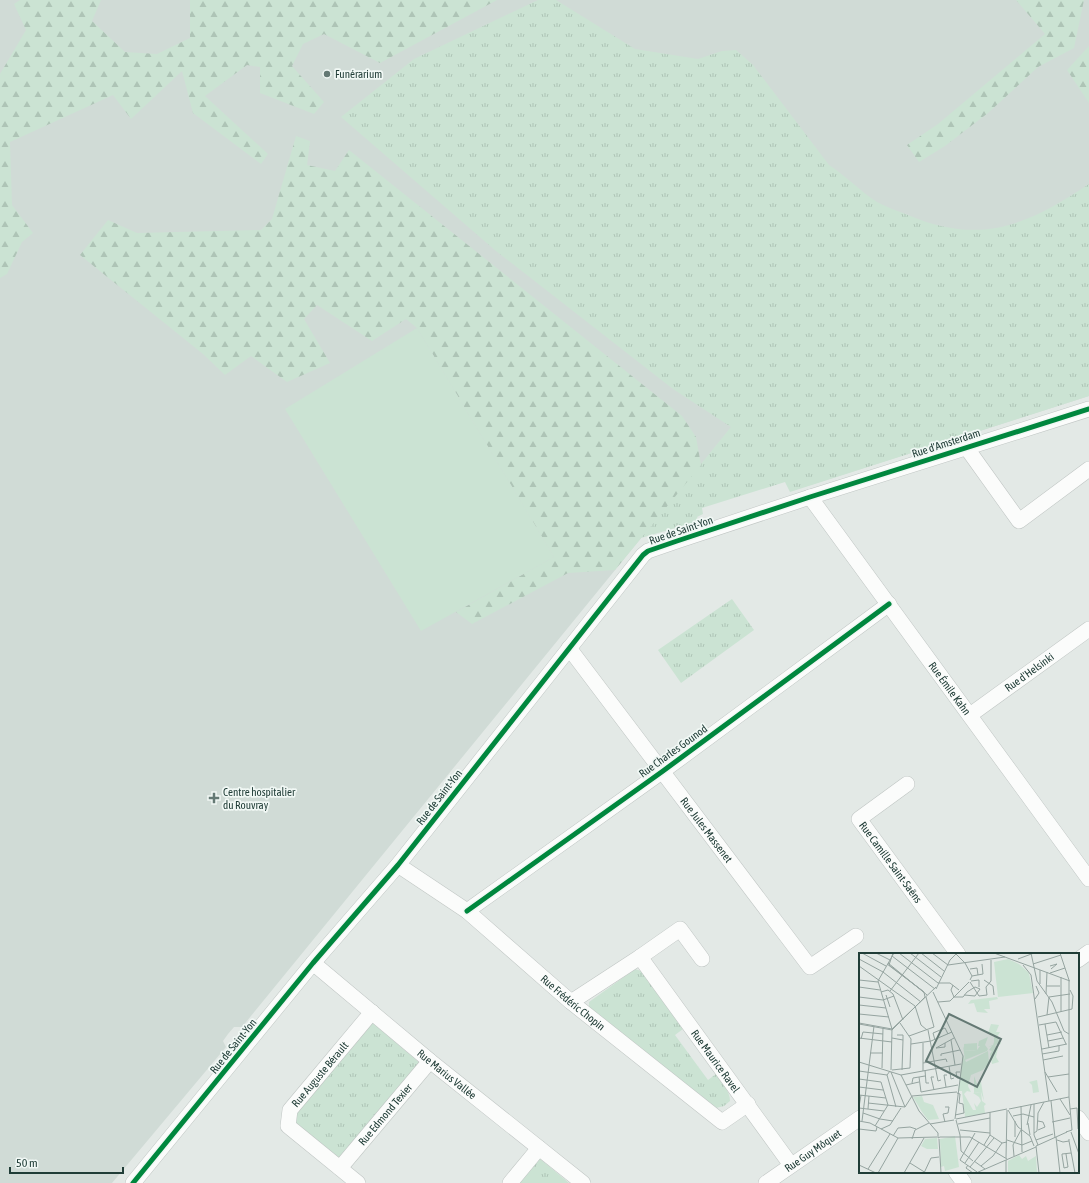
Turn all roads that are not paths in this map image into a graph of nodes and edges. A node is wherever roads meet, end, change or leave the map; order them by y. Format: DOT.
graph roads {
  1 [pos="1089,409"];
  2 [pos="966,446"];
  3 [pos="1089,469"];
  4 [pos="810,497"];
  5 [pos="889,604"];
  6 [pos="1089,629"];
  7 [pos="569,648"];
  8 [pos="970,715"];
  9 [pos="663,771"];
  10 [pos="907,784"];
  11 [pos="398,865"];
  12 [pos="1089,879"];
  13 [pos="468,911"];
  14 [pos="856,936"];
  15 [pos="1089,952"];
  16 [pos="957,953"];
  17 [pos="640,957"];
  18 [pos="702,959"];
  19 [pos="1079,959"];
  20 [pos="313,963"];
  21 [pos="571,1002"];
  22 [pos="372,1012"];
  23 [pos="430,1061"];
  24 [pos="748,1104"];
  25 [pos="859,1119"];
  26 [pos="1079,1119"];
  27 [pos="1089,1133"];
  28 [pos="539,1148"];
  29 [pos="340,1168"];
  30 [pos="957,1173"];
  31 [pos="787,1174"];
  32 [pos="133,1183"];
  33 [pos="358,1183"];
  34 [pos="510,1183"];
  35 [pos="583,1183"];
  36 [pos="766,1183"];
  37 [pos="964,1183"];
  1 -- 2 [label="street, Rue d'Amsterdam"];
  2 -- 3 [label="street, Rue d'Amsterdam"];
  2 -- 4 [label="street, Rue d'Amsterdam"];
  4 -- 5 [label="street, Rue Émile Kahn"];
  4 -- 7 [label="street, Rue de Saint-Yon"];
  5 -- 8 [label="street, Rue Émile Kahn"];
  5 -- 9 [label="street, Rue Charles Gounod"];
  6 -- 8 [label="street, Rue d'Helsinki"];
  7 -- 9 [label="street, Rue Jules Massenet"];
  7 -- 11 [label="street, Rue de Saint-Yon"];
  8 -- 12 [label="street, Rue Émile Kahn"];
  9 -- 13 [label="street, Rue Charles Gounod"];
  9 -- 14 [label="street, Rue Jules Massenet"];
  10 -- 16 [label="street, Rue Camille Saint-Saëns"];
  11 -- 13 [label="street, Rue Frédéric Chopin"];
  11 -- 20 [label="street, Rue de Saint-Yon"];
  13 -- 21 [label="street, Rue Frédéric Chopin"];
  15 -- 19 [label="street"];
  17 -- 18 [label="street"];
  17 -- 21 [label="street"];
  17 -- 24 [label="street, Rue Maurice Ravel"];
  20 -- 22 [label="street, Rue Marius Vallée"];
  20 -- 32 [label="street, Rue de Saint-Yon"];
  21 -- 24 [label="street, Rue Frédéric Chopin"];
  22 -- 23 [label="street, Rue Marius Vallée"];
  22 -- 29 [label="street, Rue Auguste Bérault"];
  23 -- 28 [label="street, Rue Marius Vallée"];
  23 -- 29 [label="street, Rue Edmond Texier"];
  24 -- 31 [label="street, Rue Maurice Ravel"];
  25 -- 31 [label="street, Rue Guy Môquet"];
  26 -- 27 [label="street"];
  28 -- 34 [label="street"];
  28 -- 35 [label="street, Rue Marius Vallée"];
  29 -- 33 [label="street, Rue Auguste Bérault"];
  30 -- 37 [label="street"];
  31 -- 36 [label="street, Rue Guy Môquet"];
}
